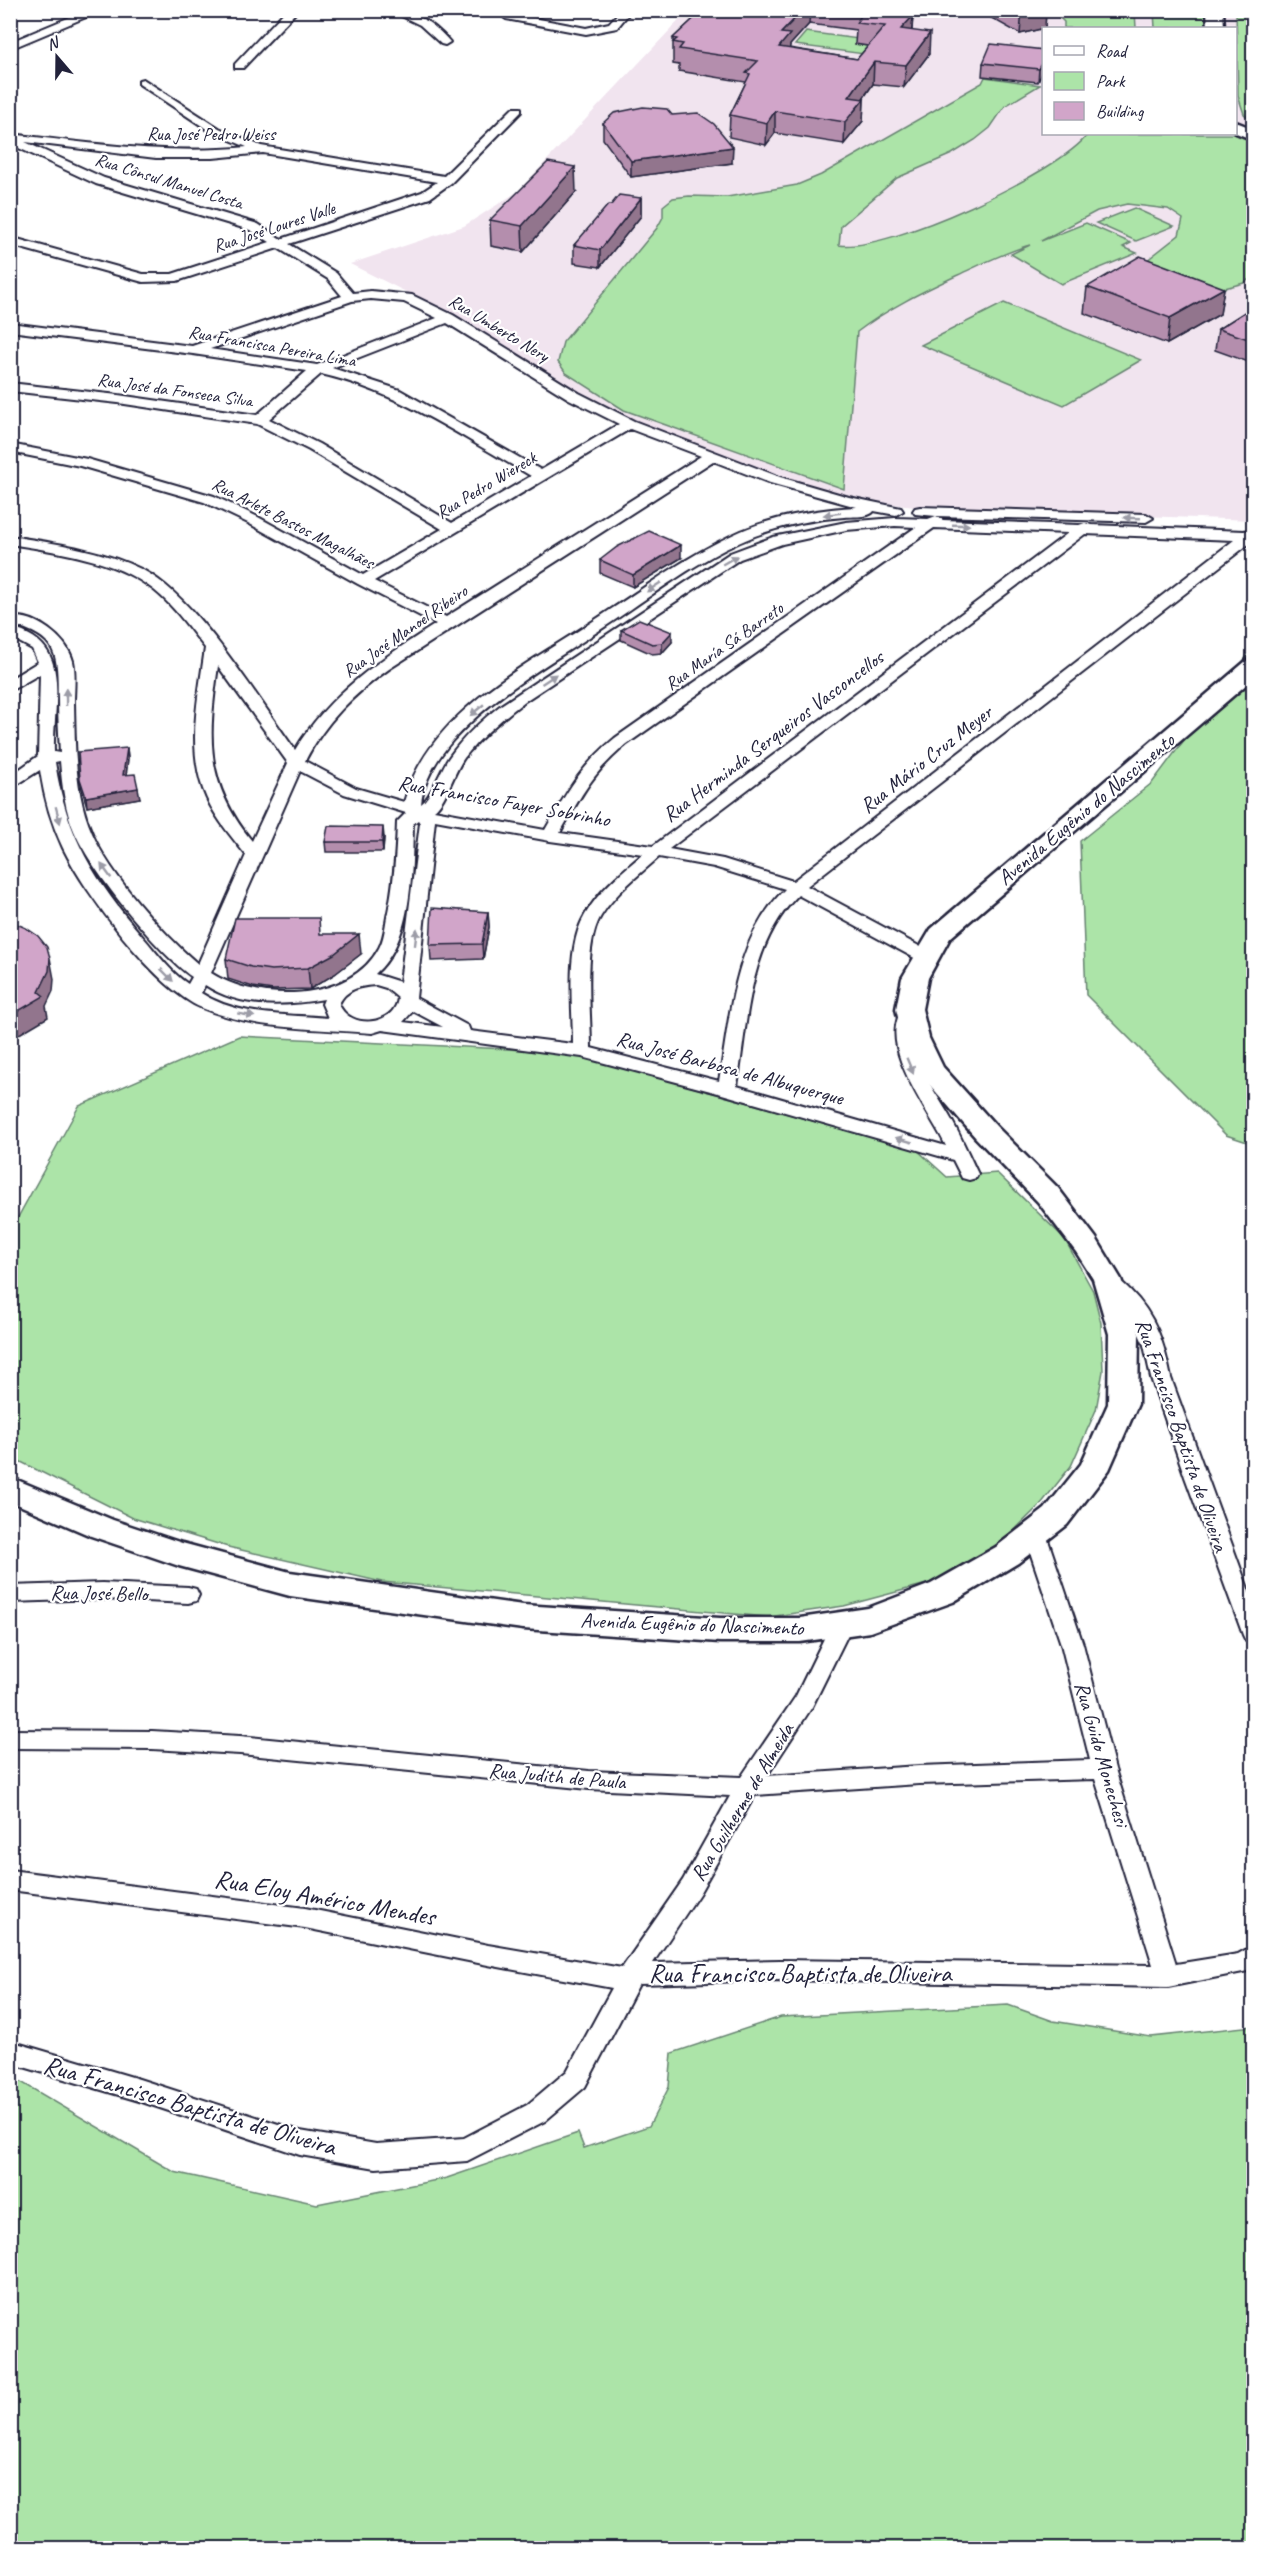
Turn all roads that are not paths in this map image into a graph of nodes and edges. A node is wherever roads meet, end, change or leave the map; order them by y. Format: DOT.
graph roads {
  1 [pos="98,10"];
  2 [pos="292,10"];
  3 [pos="394,10"];
  4 [pos="498,10"];
  5 [pos="1215,10"];
  6 [pos="625,12"];
  7 [pos="409,13"];
  8 [pos="514,14"];
  9 [pos="1216,27"];
  10 [pos="445,42"];
  11 [pos="10,46"];
  12 [pos="239,66"];
  13 [pos="143,82"];
  14 [pos="517,110"];
  15 [pos="1237,127"];
  16 [pos="1254,135"];
  17 [pos="10,138"];
  18 [pos="263,149"];
  19 [pos="447,180"];
  20 [pos="10,241"];
  21 [pos="283,244"];
  22 [pos="350,297"];
  23 [pos="448,318"];
  24 [pos="10,327"];
  25 [pos="193,350"];
  26 [pos="318,369"];
  27 [pos="10,387"];
  28 [pos="260,420"];
  29 [pos="629,424"];
  30 [pos="10,448"];
  31 [pos="711,456"];
  32 [pos="540,476"];
  33 [pos="776,480"];
  34 [pos="796,507"];
  35 [pos="896,511"];
  36 [pos="945,511"];
  37 [pos="1098,516"];
  38 [pos="933,524"];
  39 [pos="451,528"];
  40 [pos="1082,530"];
  41 [pos="1252,531"];
  42 [pos="798,535"];
  43 [pos="10,540"];
  44 [pos="678,571"];
  45 [pos="698,579"];
  46 [pos="363,581"];
  47 [pos="10,620"];
  48 [pos="446,623"];
  49 [pos="589,631"];
  50 [pos="10,632"];
  51 [pos="607,640"];
  52 [pos="213,648"];
  53 [pos="46,664"];
  54 [pos="1254,666"];
  55 [pos="10,686"];
  56 [pos="500,691"];
  57 [pos="520,698"];
  58 [pos="70,755"];
  59 [pos="46,758"];
  60 [pos="295,762"];
  61 [pos="10,784"];
  62 [pos="419,812"];
  63 [pos="550,836"];
  64 [pos="88,842"];
  65 [pos="69,847"];
  66 [pos="656,850"];
  67 [pos="253,854"];
  68 [pos="404,874"];
  69 [pos="423,875"];
  70 [pos="796,887"];
  71 [pos="133,906"];
  72 [pos="115,913"];
  73 [pos="926,957"];
  74 [pos="201,976"];
  75 [pos="354,982"];
  76 [pos="336,992"];
  77 [pos="192,994"];
  78 [pos="407,998"];
  79 [pos="909,1009"];
  80 [pos="349,1025"];
  81 [pos="384,1025"];
  82 [pos="484,1038"];
  83 [pos="582,1051"];
  84 [pos="727,1089"];
  85 [pos="986,1132"];
  86 [pos="960,1156"];
  87 [pos="969,1174"];
  88 [pos="1107,1279"];
  89 [pos="10,1488"];
  90 [pos="1035,1534"];
  91 [pos="10,1594"];
  92 [pos="188,1595"];
  93 [pos="842,1624"];
  94 [pos="1254,1635"];
  95 [pos="10,1740"];
  96 [pos="1104,1769"];
  97 [pos="748,1786"];
  98 [pos="10,1880"];
  99 [pos="1254,1955"];
  100 [pos="1168,1976"];
  101 [pos="631,1977"];
  102 [pos="10,2052"];
  1 -- 11 [label="street"];
  2 -- 12 [label="street"];
  3 -- 7 [label="street"];
  4 -- 8 [label="street"];
  5 -- 9 [label="street"];
  6 -- 8 [label="street"];
  7 -- 10 [label="street"];
  13 -- 18 [label="street"];
  14 -- 19 [label="street, Rua José Loures Valle"];
  15 -- 16 [label="street"];
  17 -- 18 [label="street, Rua José Pedro Weiss"];
  17 -- 21 [label="street, Rua Cônsul Manuel Costa"];
  18 -- 19 [label="street, Rua José Pedro Weiss"];
  19 -- 21 [label="street, Rua José Loures Valle"];
  20 -- 21 [label="street, Rua José Loures Valle"];
  21 -- 22 [label="street, Rua Cônsul Manuel Costa"];
  22 -- 23 [label="street, Rua Umberto Nery"];
  22 -- 25 [label="street, Rua Umberto Nery"];
  23 -- 26 [label="street"];
  23 -- 29 [label="street, Rua Umberto Nery"];
  24 -- 25 [label="street, Rua Francisca Pereira Lima"];
  25 -- 26 [label="street, Rua Francisca Pereira Lima"];
  26 -- 28 [label="street"];
  26 -- 32 [label="street, Rua Francisca Pereira Lima"];
  27 -- 28 [label="street, Rua José da Fonseca Silva"];
  28 -- 39 [label="street, Rua José da Fonseca Silva"];
  29 -- 31 [label="street, Rua Umberto Nery"];
  29 -- 32 [label="street, Rua Pedro Wiereck"];
  30 -- 46 [label="street, Rua Arlete Bastos Magalhães"];
  31 -- 33 [label="street, Rua Umberto Nery"];
  31 -- 48 [label="street, Rua José Manoel Ribeiro"];
  32 -- 39 [label="street, Rua Pedro Wiereck"];
  33 -- 34 [label="street, Rua Umberto Nery"];
  33 -- 35 [label="street, Rua Umberto Nery"];
  35 -- 34 [label="street, one-way"];
  34 -- 42 [label="street"];
  34 -- 44 [label="street"];
  35 -- 36 [label="street"];
  36 -- 37 [label="street"];
  36 -- 38 [label="street, Rua María Sá Barreto"];
  37 -- 40 [label="street, Rua Herminda Serqueiros Vasconcellos"];
  41 -- 37 [label="street, one-way"];
  38 -- 40 [label="street, one-way"];
  38 -- 42 [label="street"];
  38 -- 63 [label="street, Rua María Sá Barreto"];
  39 -- 46 [label="street, Rua Pedro Wiereck"];
  40 -- 41 [label="street"];
  40 -- 66 [label="street, Rua Herminda Serqueiros Vasconcellos"];
  41 -- 70 [label="street, Rua Mário Cruz Meyer"];
  45 -- 42 [label="street, one-way"];
  43 -- 52 [label="street, Rua Francisco Fayer Sobrinho"];
  44 -- 45 [label="street"];
  44 -- 49 [label="street, one-way"];
  45 -- 51 [label="street"];
  46 -- 48 [label="street, Rua Arlete Bastos Magalhães"];
  58 -- 47 [label="street, one-way"];
  48 -- 60 [label="street, Rua José Manoel Ribeiro"];
  49 -- 51 [label="street"];
  49 -- 56 [label="street"];
  50 -- 53 [label="street"];
  57 -- 51 [label="street, one-way"];
  52 -- 60 [label="street, Rua Francisco Fayer Sobrinho"];
  52 -- 67 [label="street"];
  53 -- 55 [label="street"];
  53 -- 59 [label="street"];
  54 -- 73 [label="street, Avenida Eugênio do Nascimento"];
  56 -- 57 [label="street"];
  56 -- 62 [label="street, one-way"];
  57 -- 62 [label="street"];
  58 -- 59 [label="street"];
  58 -- 64 [label="street"];
  59 -- 61 [label="street"];
  59 -- 65 [label="street, one-way"];
  60 -- 62 [label="street, Rua Francisco Fayer Sobrinho"];
  60 -- 67 [label="street, Rua José Manoel Ribeiro"];
  62 -- 63 [label="street, Rua Francisco Fayer Sobrinho"];
  62 -- 68 [label="street"];
  62 -- 69 [label="street"];
  63 -- 66 [label="street, Rua Francisco Fayer Sobrinho"];
  64 -- 65 [label="street"];
  71 -- 64 [label="street, one-way"];
  65 -- 72 [label="street"];
  66 -- 70 [label="street, Rua Francisco Fayer Sobrinho"];
  66 -- 83 [label="street, Rua Herminda Serqueiros Vasconcellos"];
  67 -- 74 [label="street, Rua José Manoel Ribeiro"];
  68 -- 69 [label="street"];
  68 -- 75 [label="street"];
  78 -- 69 [label="street, one-way"];
  70 -- 73 [label="street, Rua Francisco Fayer Sobrinho"];
  70 -- 84 [label="street, Rua Mário Cruz Meyer"];
  71 -- 72 [label="street"];
  71 -- 74 [label="street"];
  72 -- 77 [label="street, one-way"];
  73 -- 79 [label="street, Avenida Eugênio do Nascimento"];
  73 -- 85 [label="street, Avenida Eugênio do Nascimento"];
  74 -- 76 [label="street"];
  74 -- 77 [label="street, Rua José Manoel Ribeiro"];
  75 -- 76 [label="street"];
  75 -- 78 [label="street"];
  76 -- 80 [label="street"];
  77 -- 80 [label="street, one-way"];
  78 -- 81 [label="street"];
  78 -- 82 [label="street, Rua José Barbosa de Albuquerque"];
  79 -- 85 [label="street, Avenida Eugênio do Nascimento"];
  79 -- 86 [label="street, one-way"];
  80 -- 81 [label="street"];
  81 -- 82 [label="street, Rua José Barbosa de Albuquerque"];
  82 -- 83 [label="street, Rua José Barbosa de Albuquerque"];
  83 -- 84 [label="street, Rua José Barbosa de Albuquerque"];
  86 -- 84 [label="street, Rua José Barbosa de Albuquerque, one-way"];
  85 -- 88 [label="street, Avenida Eugênio do Nascimento"];
  86 -- 87 [label="street"];
  88 -- 90 [label="street, Avenida Eugênio do Nascimento"];
  88 -- 94 [label="street, Rua Francisco Baptista de Oliveira"];
  89 -- 93 [label="street, Avenida Eugênio do Nascimento"];
  90 -- 93 [label="street, Avenida Eugênio do Nascimento"];
  90 -- 96 [label="street, Rua Guido Monechesi"];
  91 -- 92 [label="street, Rua José Bello"];
  93 -- 97 [label="street, Rua Guilherme de Almeida"];
  95 -- 97 [label="street, Rua Judith de Paula"];
  96 -- 97 [label="street, Rua Judith de Paula"];
  96 -- 100 [label="street, Rua Guido Monechesi"];
  97 -- 101 [label="street, Rua Guilherme de Almeida"];
  98 -- 101 [label="street, Rua Eloy Américo Mendes"];
  99 -- 100 [label="street, Rua Francisco Baptista de Oliveira"];
  100 -- 101 [label="street, Rua Francisco Baptista de Oliveira"];
  101 -- 102 [label="street, Rua Francisco Baptista de Oliveira"];
}
